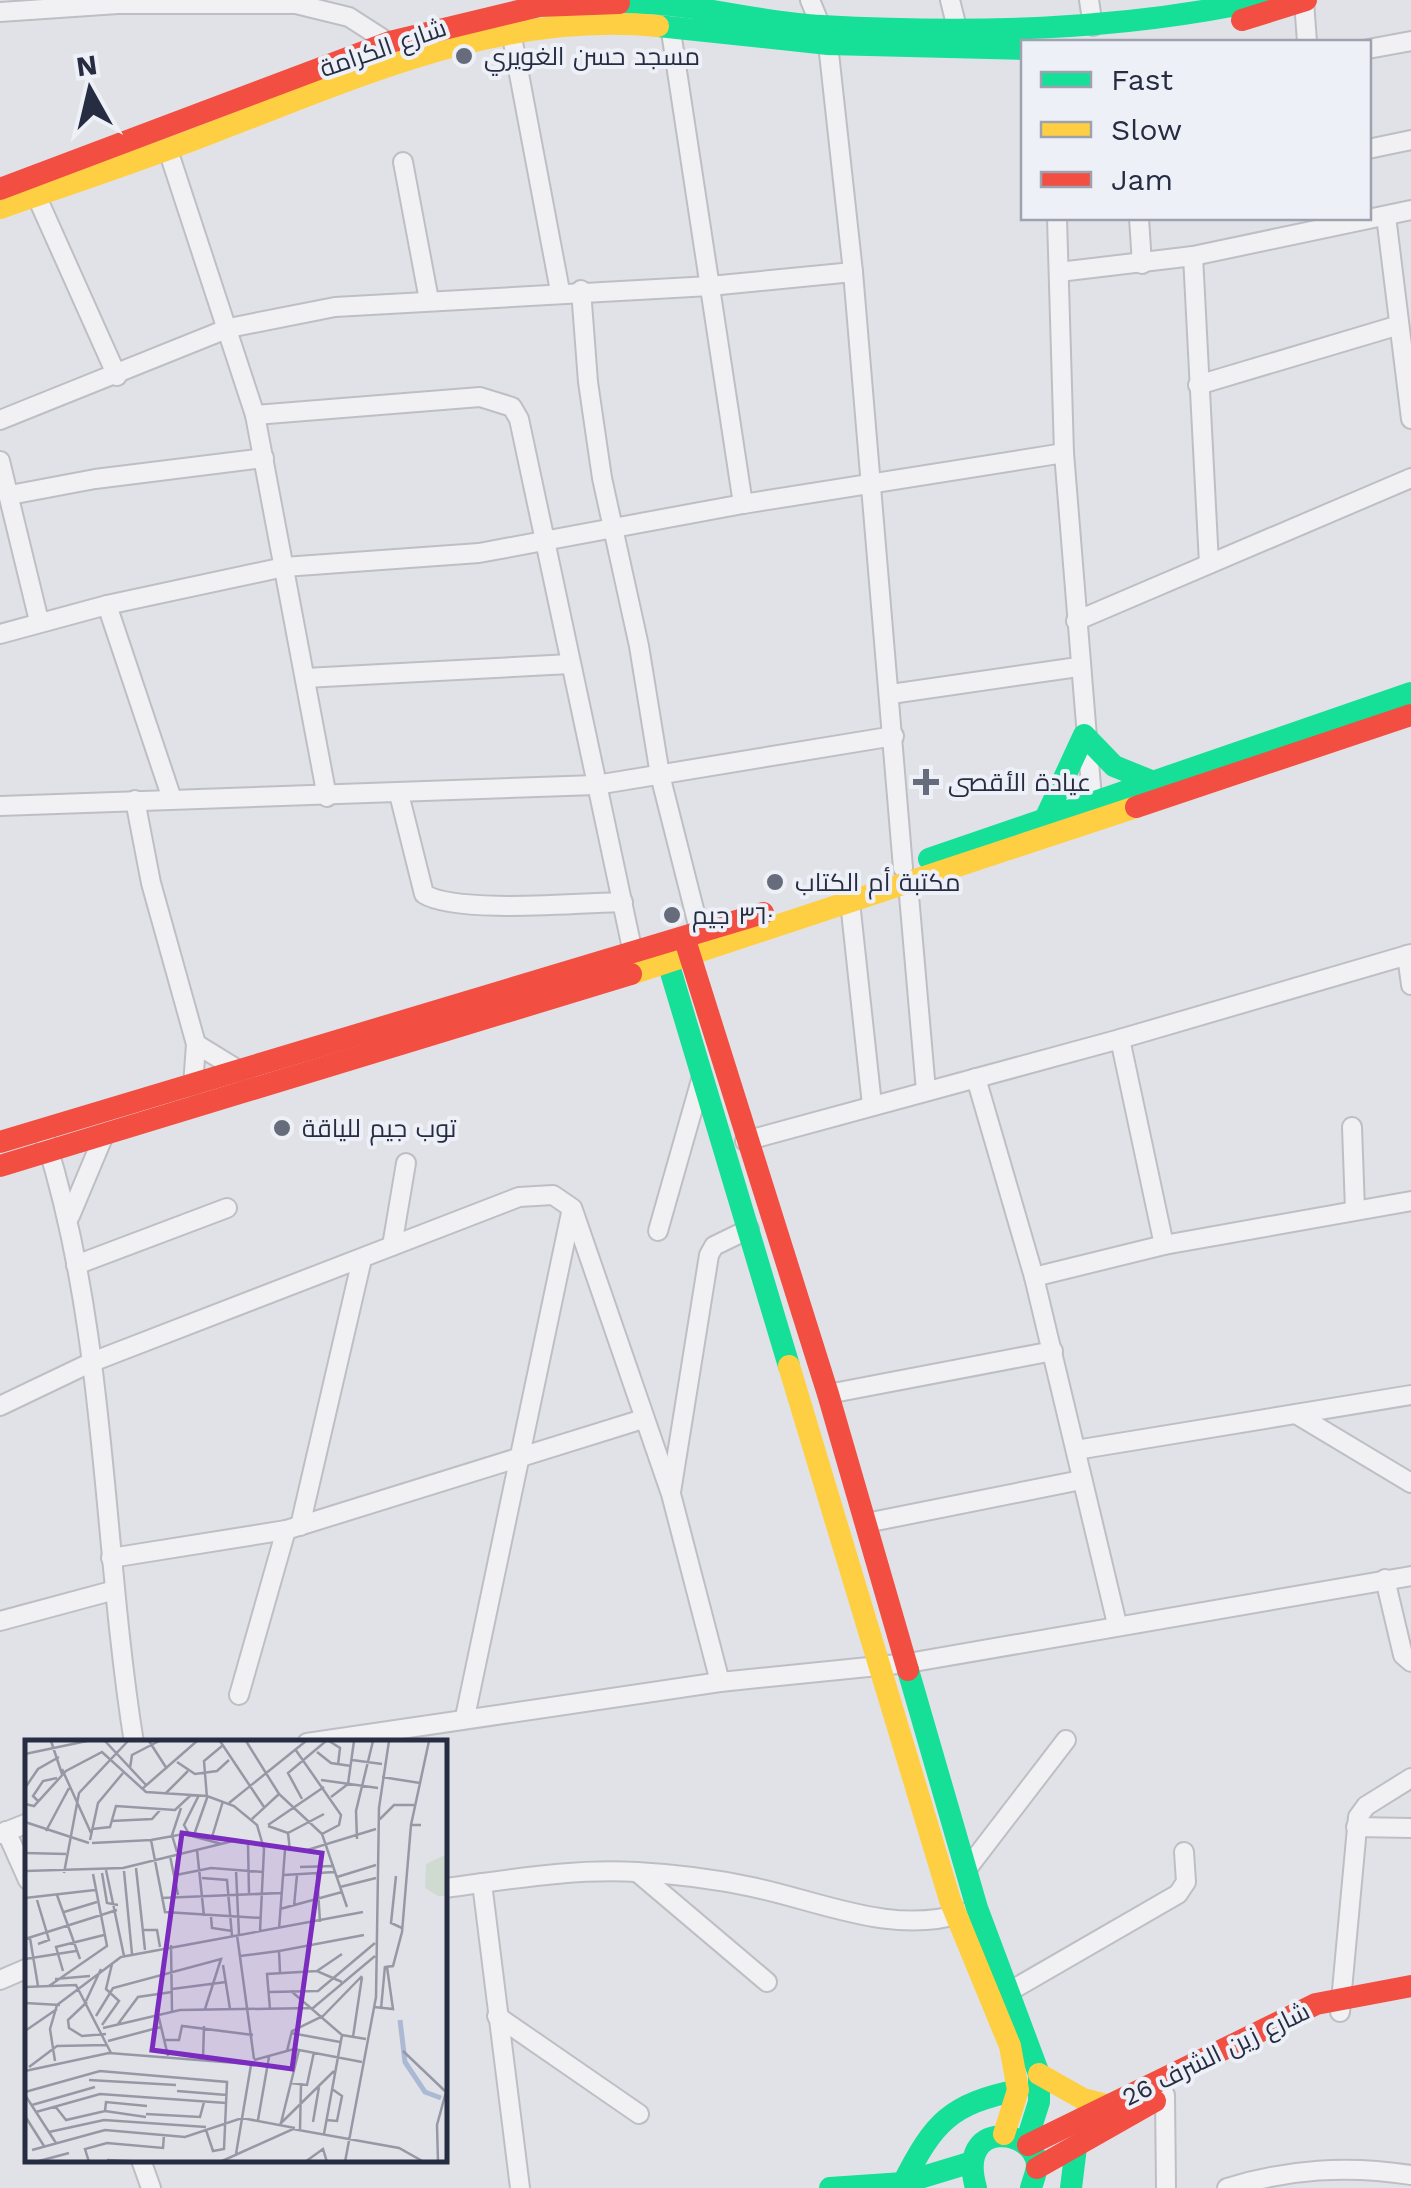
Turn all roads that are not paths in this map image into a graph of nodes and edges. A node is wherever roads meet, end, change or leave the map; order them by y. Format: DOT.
graph roads {
  1 [pos="810,0"];
  2 [pos="950,0"];
  3 [pos="1089,0"];
  4 [pos="1261,0"];
  5 [pos="1305,0"];
  6 [pos="119,2"];
  7 [pos="296,2"];
  8 [pos="66,3"];
  9 [pos="742,6"];
  10 [pos="0,12"];
  11 [pos="631,13"];
  12 [pos="509,21"];
  13 [pos="670,25"];
  14 [pos="957,28"];
  15 [pos="1099,34"];
  16 [pos="824,35"];
  17 [pos="1041,36"];
  18 [pos="1307,40"];
  19 [pos="1411,41"];
  20 [pos="1371,49"];
  21 [pos="397,50"];
  22 [pos="1018,54"];
  23 [pos="1411,140"];
  24 [pos="1371,147"];
  25 [pos="168,150"];
  26 [pos="403,162"];
  27 [pos="32,186"];
  28 [pos="0,189"];
  29 [pos="0,208"];
  30 [pos="1411,210"];
  31 [pos="1386,216"];
  32 [pos="1371,219"];
  33 [pos="1057,220"];
  34 [pos="1140,220"];
  35 [pos="1367,220"];
  36 [pos="1193,256"];
  37 [pos="1142,264"];
  38 [pos="853,272"];
  39 [pos="1059,272"];
  40 [pos="710,286"];
  41 [pos="560,290"];
  42 [pos="580,290"];
  43 [pos="429,300"];
  44 [pos="1396,326"];
  45 [pos="229,328"];
  46 [pos="1407,368"];
  47 [pos="117,376"];
  48 [pos="1198,385"];
  49 [pos="255,415"];
  50 [pos="1411,419"];
  51 [pos="0,420"];
  52 [pos="1064,453"];
  53 [pos="264,458"];
  54 [pos="0,461"];
  55 [pos="1411,478"];
  56 [pos="872,484"];
  57 [pos="10,495"];
  58 [pos="743,504"];
  59 [pos="614,530"];
  60 [pos="544,542"];
  61 [pos="1208,564"];
  62 [pos="284,567"];
  63 [pos="107,605"];
  64 [pos="39,621"];
  65 [pos="1076,621"];
  66 [pos="0,634"];
  67 [pos="570,664"];
  68 [pos="1078,667"];
  69 [pos="305,678"];
  70 [pos="1411,692"];
  71 [pos="891,694"];
  72 [pos="1411,714"];
  73 [pos="1084,735"];
  74 [pos="894,736"];
  75 [pos="660,775"];
  76 [pos="1151,780"];
  77 [pos="596,784"];
  78 [pos="399,794"];
  79 [pos="327,797"];
  80 [pos="172,799"];
  81 [pos="136,800"];
  82 [pos="0,806"];
  83 [pos="1093,811"];
  84 [pos="1046,817"];
  85 [pos="905,876"];
  86 [pos="623,902"];
  87 [pos="850,902"];
  88 [pos="724,944"];
  89 [pos="681,947"];
  90 [pos="633,954"];
  91 [pos="1409,955"];
  92 [pos="616,977"];
  93 [pos="1411,985"];
  94 [pos="692,1006"];
  95 [pos="1120,1039"];
  96 [pos="196,1044"];
  97 [pos="240,1071"];
  98 [pos="976,1078"];
  99 [pos="701,1080"];
  100 [pos="193,1086"];
  101 [pos="926,1091"];
  102 [pos="872,1105"];
  103 [pos="1352,1126"];
  104 [pos="104,1135"];
  105 [pos="46,1140"];
  106 [pos="745,1141"];
  107 [pos="0,1142"];
  108 [pos="406,1163"];
  109 [pos="0,1166"];
  110 [pos="1411,1201"];
  111 [pos="227,1208"];
  112 [pos="572,1208"];
  113 [pos="1356,1210"];
  114 [pos="70,1216"];
  115 [pos="749,1228"];
  116 [pos="658,1232"];
  117 [pos="392,1246"];
  118 [pos="1164,1246"];
  119 [pos="362,1259"];
  120 [pos="76,1266"];
  121 [pos="1034,1277"];
  122 [pos="1053,1351"];
  123 [pos="92,1362"];
  124 [pos="828,1394"];
  125 [pos="1411,1395"];
  126 [pos="0,1406"];
  127 [pos="1296,1414"];
  128 [pos="643,1420"];
  129 [pos="1076,1450"];
  130 [pos="522,1457"];
  131 [pos="1081,1480"];
  132 [pos="1411,1483"];
  133 [pos="671,1494"];
  134 [pos="866,1523"];
  135 [pos="293,1528"];
  136 [pos="111,1558"];
  137 [pos="1411,1576"];
  138 [pos="1386,1579"];
  139 [pos="115,1590"];
  140 [pos="0,1620"];
  141 [pos="1117,1624"];
  142 [pos="1411,1662"];
  143 [pos="908,1663"];
  144 [pos="883,1665"];
  145 [pos="720,1682"];
  146 [pos="238,1695"];
  147 [pos="465,1716"];
  148 [pos="134,1740"];
  149 [pos="325,1740"];
  150 [pos="1066,1740"];
  151 [pos="1411,1778"];
  152 [pos="1356,1827"];
  153 [pos="1411,1828"];
  154 [pos="3,1832"];
  155 [pos="1184,1852"];
  156 [pos="967,1869"];
  157 [pos="636,1872"];
  158 [pos="25,1874"];
  159 [pos="482,1883"];
  160 [pos="448,1888"];
  161 [pos="966,1912"];
  162 [pos="25,1969"];
  163 [pos="0,1980"];
  164 [pos="767,1982"];
  165 [pos="1411,1986"];
  166 [pos="1010,1991"];
  167 [pos="1411,1999"];
  168 [pos="1341,2005"];
  169 [pos="497,2016"];
  170 [pos="1039,2074"];
  171 [pos="1018,2090"];
  172 [pos="1165,2096"];
  173 [pos="1110,2106"];
  174 [pos="639,2114"];
  175 [pos="1004,2134"];
  176 [pos="1027,2144"];
  177 [pos="1076,2147"];
  178 [pos="141,2163"];
  179 [pos="969,2163"];
  180 [pos="1411,2175"];
  181 [pos="1034,2178"];
  182 [pos="1298,2179"];
  183 [pos="902,2183"];
  184 [pos="150,2188"];
  185 [pos="520,2188"];
  186 [pos="830,2188"];
  187 [pos="976,2188"];
  188 [pos="1071,2188"];
  189 [pos="1166,2188"];
  190 [pos="1226,2188"];
  1 -- 16 [label="street"];
  2 -- 14 [label="street"];
  3 -- 15 [label="street"];
  4 -- 15 [label="street, شارع الكرامة"];
  5 -- 15 [label="street, شارع الكرامة"];
  5 -- 18 [label="street"];
  6 -- 7 [label="street"];
  6 -- 8 [label="street"];
  7 -- 21 [label="street"];
  8 -- 10 [label="street"];
  9 -- 11 [label="street, شارع الكرامة"];
  9 -- 16 [label="street, شارع الكرامة"];
  11 -- 12 [label="street, شارع الكرامة"];
  11 -- 13 [label="street, شارع الكرامة"];
  12 -- 21 [label="street, شارع الكرامة"];
  12 -- 41 [label="street"];
  13 -- 16 [label="street, شارع الكرامة"];
  13 -- 40 [label="street"];
  14 -- 16 [label="street, شارع الكرامة"];
  14 -- 17 [label="street, شارع الكرامة"];
  15 -- 17 [label="street, شارع الكرامة"];
  16 -- 22 [label="street, شارع الكرامة"];
  16 -- 38 [label="street"];
  19 -- 20 [label="street"];
  21 -- 25 [label="street, شارع الكرامة"];
  21 -- 27 [label="street, شارع الكرامة"];
  23 -- 24 [label="street"];
  25 -- 27 [label="street, شارع الكرامة"];
  25 -- 45 [label="street"];
  26 -- 43 [label="street"];
  27 -- 28 [label="street, شارع الكرامة"];
  27 -- 29 [label="street, شارع الكرامة"];
  27 -- 47 [label="street"];
  30 -- 31 [label="street"];
  31 -- 32 [label="street"];
  31 -- 44 [label="street"];
  33 -- 39 [label="street"];
  34 -- 37 [label="street"];
  35 -- 36 [label="street"];
  36 -- 37 [label="street"];
  36 -- 48 [label="street"];
  37 -- 39 [label="street"];
  38 -- 40 [label="street"];
  38 -- 56 [label="street"];
  39 -- 52 [label="street"];
  40 -- 42 [label="street"];
  40 -- 58 [label="street"];
  41 -- 42 [label="street"];
  41 -- 43 [label="street"];
  42 -- 59 [label="street"];
  43 -- 45 [label="street"];
  44 -- 46 [label="street"];
  44 -- 48 [label="street"];
  45 -- 47 [label="street"];
  45 -- 49 [label="street"];
  46 -- 50 [label="street"];
  47 -- 51 [label="street"];
  48 -- 61 [label="street"];
  49 -- 53 [label="street"];
  49 -- 60 [label="street"];
  52 -- 56 [label="street"];
  52 -- 65 [label="street"];
  53 -- 57 [label="street"];
  53 -- 62 [label="street"];
  54 -- 57 [label="street"];
  55 -- 61 [label="street"];
  56 -- 58 [label="street"];
  56 -- 71 [label="street"];
  57 -- 64 [label="street"];
  58 -- 59 [label="street"];
  59 -- 60 [label="street"];
  59 -- 75 [label="street"];
  60 -- 62 [label="street"];
  60 -- 67 [label="street"];
  61 -- 65 [label="street"];
  62 -- 63 [label="street"];
  62 -- 69 [label="street"];
  63 -- 64 [label="street"];
  63 -- 80 [label="street"];
  64 -- 66 [label="street"];
  65 -- 68 [label="street"];
  67 -- 69 [label="street"];
  67 -- 77 [label="street"];
  68 -- 71 [label="street"];
  68 -- 73 [label="street"];
  69 -- 79 [label="street"];
  70 -- 76 [label="street"];
  71 -- 74 [label="street"];
  72 -- 83 [label="street"];
  73 -- 76 [label="street"];
  73 -- 83 [label="street"];
  73 -- 84 [label="street"];
  74 -- 75 [label="street"];
  74 -- 85 [label="street"];
  75 -- 77 [label="street"];
  75 -- 89 [label="street"];
  76 -- 83 [label="street"];
  77 -- 78 [label="street"];
  77 -- 86 [label="street"];
  78 -- 79 [label="street"];
  78 -- 86 [label="street"];
  79 -- 80 [label="street"];
  80 -- 81 [label="street"];
  81 -- 82 [label="street"];
  81 -- 96 [label="street"];
  83 -- 84 [label="street"];
  83 -- 85 [label="street"];
  84 -- 85 [label="street"];
  85 -- 87 [label="street"];
  85 -- 89 [label="street"];
  85 -- 101 [label="street"];
  86 -- 90 [label="street"];
  87 -- 88 [label="street"];
  87 -- 102 [label="street"];
  88 -- 89 [label="street"];
  88 -- 94 [label="street"];
  89 -- 90 [label="street"];
  89 -- 92 [label="street"];
  89 -- 94 [label="street"];
  90 -- 97 [label="street"];
  91 -- 93 [label="street"];
  91 -- 95 [label="street"];
  92 -- 94 [label="street"];
  92 -- 104 [label="street"];
  94 -- 99 [label="street"];
  94 -- 106 [label="street"];
  95 -- 98 [label="street"];
  95 -- 118 [label="street"];
  96 -- 97 [label="street"];
  96 -- 100 [label="street"];
  97 -- 100 [label="street"];
  98 -- 101 [label="street"];
  98 -- 121 [label="street"];
  99 -- 115 [label="street"];
  99 -- 116 [label="street"];
  100 -- 105 [label="street"];
  101 -- 102 [label="street"];
  102 -- 106 [label="street"];
  103 -- 113 [label="street"];
  104 -- 105 [label="street"];
  104 -- 114 [label="street"];
  105 -- 107 [label="street"];
  105 -- 109 [label="street"];
  105 -- 114 [label="street"];
  106 -- 124 [label="street"];
  108 -- 117 [label="street"];
  110 -- 113 [label="street"];
  111 -- 120 [label="street"];
  112 -- 117 [label="street"];
  112 -- 128 [label="street"];
  112 -- 130 [label="street"];
  113 -- 118 [label="street"];
  114 -- 120 [label="street"];
  115 -- 133 [label="street"];
  115 -- 144 [label="street"];
  117 -- 119 [label="street"];
  118 -- 121 [label="street"];
  119 -- 123 [label="street"];
  119 -- 135 [label="street"];
  120 -- 123 [label="street"];
  121 -- 122 [label="street"];
  122 -- 124 [label="street"];
  122 -- 129 [label="street"];
  123 -- 126 [label="street"];
  123 -- 136 [label="street"];
  124 -- 134 [label="street"];
  125 -- 127 [label="street"];
  127 -- 129 [label="street"];
  127 -- 132 [label="street"];
  128 -- 130 [label="street"];
  128 -- 133 [label="street"];
  129 -- 131 [label="street"];
  130 -- 135 [label="street"];
  130 -- 147 [label="street"];
  131 -- 134 [label="street"];
  131 -- 141 [label="street"];
  133 -- 145 [label="street"];
  134 -- 143 [label="street"];
  135 -- 136 [label="street"];
  135 -- 146 [label="street"];
  136 -- 139 [label="street"];
  137 -- 138 [label="street"];
  138 -- 141 [label="street"];
  138 -- 142 [label="street"];
  139 -- 140 [label="street"];
  139 -- 148 [label="street"];
  141 -- 143 [label="street"];
  143 -- 144 [label="street"];
  143 -- 156 [label="street"];
  144 -- 145 [label="street"];
  144 -- 161 [label="street"];
  145 -- 147 [label="street"];
  147 -- 149 [label="street"];
  150 -- 156 [label="street"];
  151 -- 152 [label="street"];
  152 -- 153 [label="street"];
  152 -- 168 [label="street"];
  154 -- 158 [label="street"];
  155 -- 166 [label="street"];
  156 -- 161 [label="street"];
  157 -- 159 [label="street"];
  157 -- 161 [label="street"];
  157 -- 164 [label="street"];
  159 -- 160 [label="street"];
  159 -- 169 [label="street"];
  161 -- 166 [label="street"];
  161 -- 171 [label="street"];
  162 -- 163 [label="street"];
  165 -- 168 [label="street, شارع زين الشرف 26"];
  166 -- 170 [label="street"];
  167 -- 168 [label="street, شارع زين الشرف 26"];
  168 -- 172 [label="street, شارع زين الشرف 26"];
  168 -- 173 [label="street, شارع زين الشرف 26"];
  169 -- 174 [label="street"];
  169 -- 185 [label="street"];
  170 -- 173 [label="street"];
  170 -- 176 [label="street"];
  171 -- 175 [label="street"];
  171 -- 183 [label="street"];
  172 -- 177 [label="street, شارع زين الشرف 26"];
  172 -- 189 [label="street"];
  173 -- 176 [label="street, شارع زين الشرف 26"];
  175 -- 176 [label="street"];
  175 -- 179 [label="street"];
  176 -- 181 [label="street"];
  177 -- 181 [label="street, شارع زين الشرف 26"];
  177 -- 188 [label="street"];
  178 -- 184 [label="street"];
  179 -- 183 [label="street"];
  179 -- 187 [label="street"];
  180 -- 182 [label="street"];
  182 -- 190 [label="street"];
  183 -- 186 [label="street"];
}
